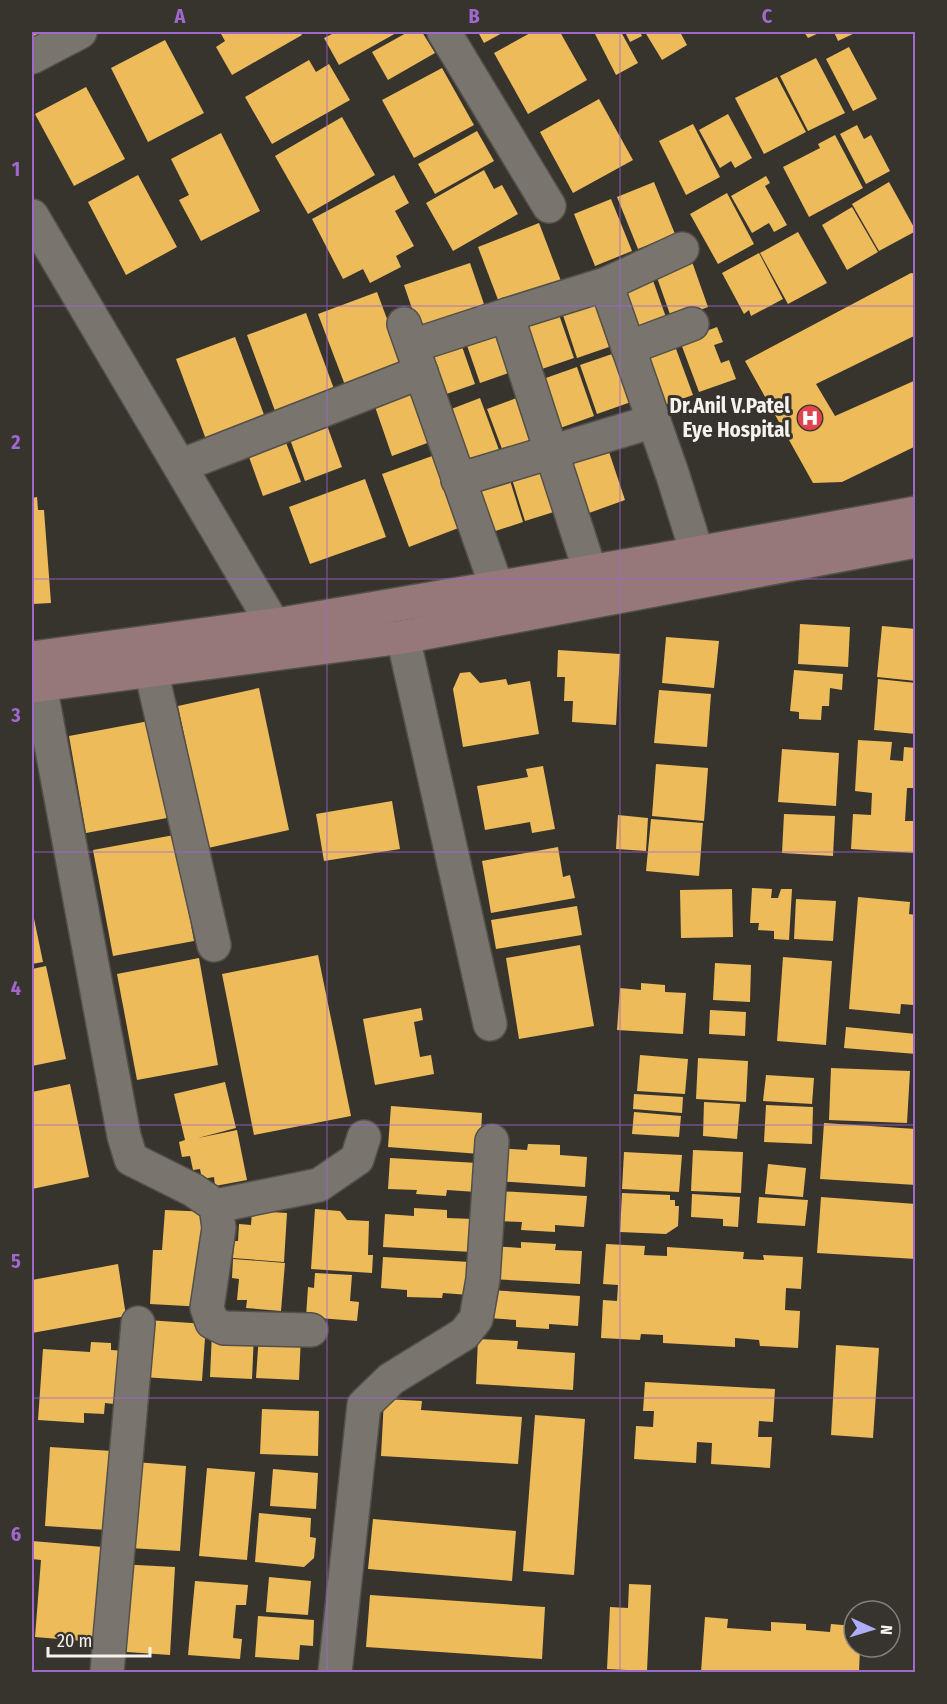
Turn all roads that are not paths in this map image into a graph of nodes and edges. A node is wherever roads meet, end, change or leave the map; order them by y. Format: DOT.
graph roads {
  1 [pos="80,32"];
  2 [pos="444,32"];
  3 [pos="32,57"];
  4 [pos="549,206"];
  5 [pos="32,216"];
  6 [pos="682,249"];
  7 [pos="606,284"];
  8 [pos="507,315"];
  9 [pos="692,324"];
  10 [pos="412,347"];
  11 [pos="628,348"];
  12 [pos="654,421"];
  13 [pos="553,452"];
  14 [pos="180,466"];
  15 [pos="458,480"];
  16 [pos="915,513"];
  17 [pos="915,541"];
  18 [pos="697,553"];
  19 [pos="590,571"];
  20 [pos="496,588"];
  21 [pos="403,637"];
  22 [pos="283,638"];
  23 [pos="151,670"];
  24 [pos="34,677"];
  25 [pos="214,945"];
  26 [pos="490,1024"];
  27 [pos="364,1137"];
  28 [pos="492,1141"];
  29 [pos="216,1206"];
  30 [pos="138,1323"];
  31 [pos="311,1330"];
  32 [pos="107,1672"];
  33 [pos="335,1672"];
  1 -- 3 [label="street"];
  2 -- 4 [label="street"];
  5 -- 14 [label="street"];
  6 -- 7 [label="street"];
  7 -- 8 [label="street"];
  7 -- 11 [label="street"];
  8 -- 10 [label="street"];
  8 -- 13 [label="street"];
  9 -- 11 [label="street"];
  10 -- 14 [label="street"];
  10 -- 15 [label="street"];
  11 -- 12 [label="street"];
  12 -- 13 [label="street"];
  12 -- 18 [label="street"];
  13 -- 15 [label="street"];
  13 -- 19 [label="street"];
  14 -- 22 [label="street"];
  15 -- 20 [label="street"];
  16 -- 18 [label="main road"];
  17 -- 21 [label="main road"];
  18 -- 19 [label="main road"];
  19 -- 20 [label="main road"];
  20 -- 22 [label="main road"];
  21 -- 22 [label="main road"];
  21 -- 26 [label="street"];
  22 -- 23 [label="main road"];
  22 -- 24 [label="main road"];
  23 -- 24 [label="main road"];
  23 -- 25 [label="street"];
  24 -- 29 [label="street"];
  27 -- 29 [label="street"];
  28 -- 33 [label="street"];
  29 -- 31 [label="street"];
  30 -- 32 [label="street"];
}
